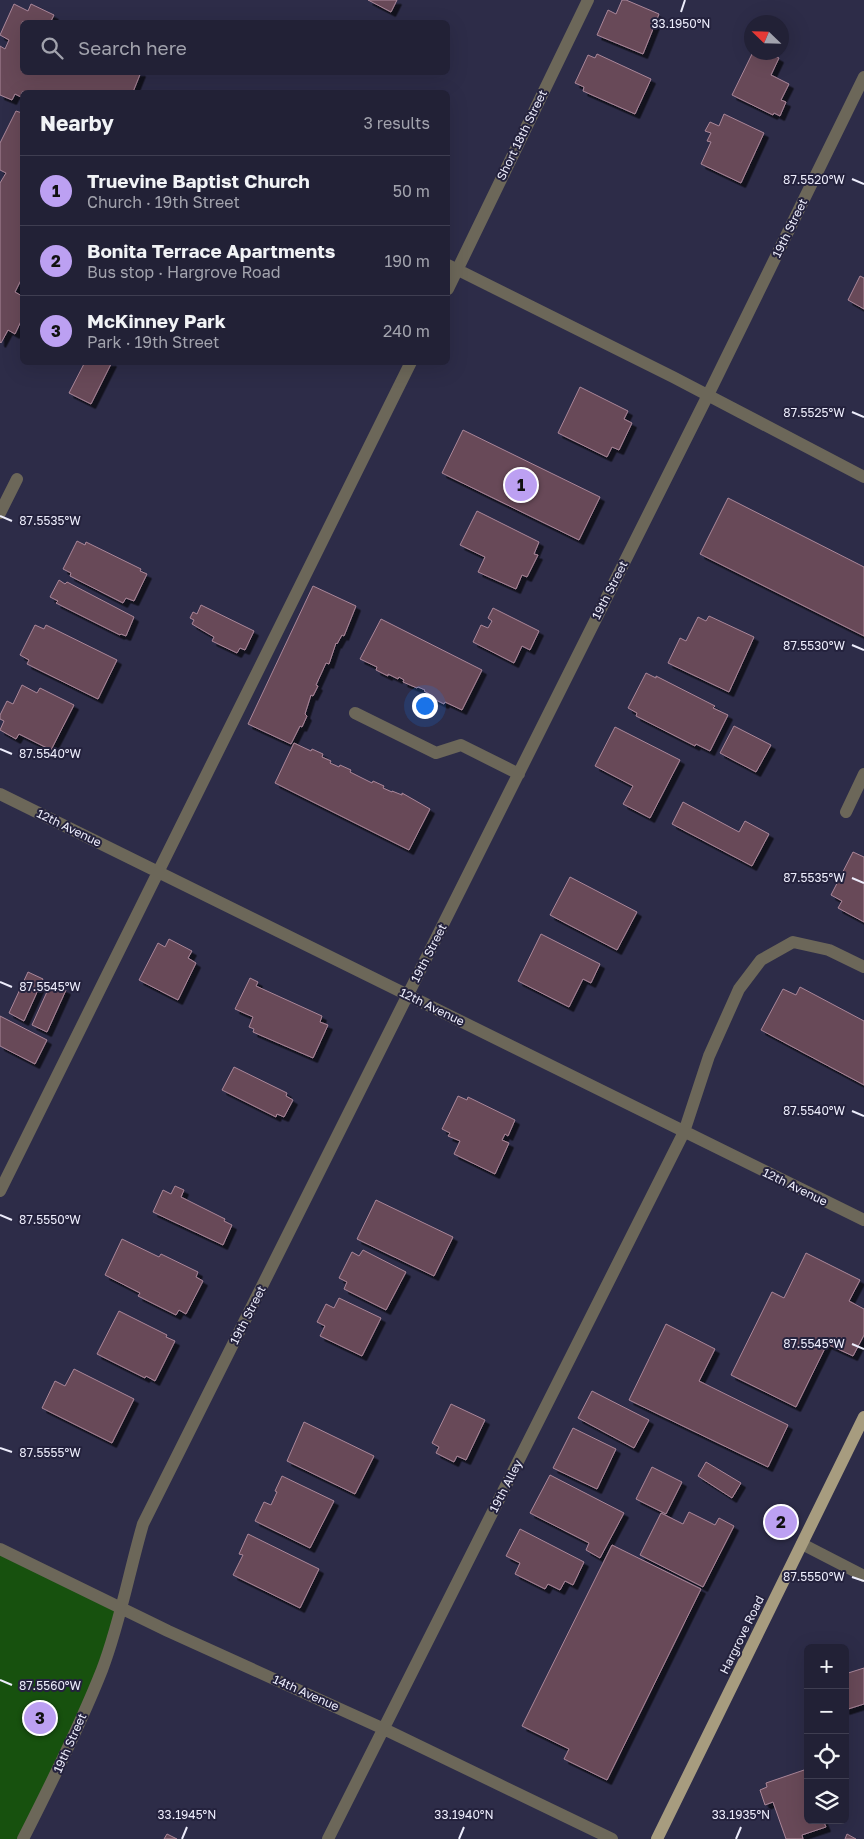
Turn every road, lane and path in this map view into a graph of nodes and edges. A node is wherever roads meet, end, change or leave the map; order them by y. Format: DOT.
graph roads {
  1 [pos="588,0"];
  2 [pos="864,78"];
  3 [pos="452,268"];
  4 [pos="410,365"];
  5 [pos="708,395"];
  6 [pos="864,477"];
  7 [pos="17,479"];
  8 [pos="0,513"];
  9 [pos="355,713"];
  10 [pos="519,774"];
  11 [pos="864,774"];
  12 [pos="0,794"];
  13 [pos="846,812"];
  14 [pos="158,872"];
  15 [pos="864,967"];
  16 [pos="408,996"];
  17 [pos="684,1132"];
  18 [pos="0,1191"];
  19 [pos="864,1220"];
  20 [pos="864,1417"];
  21 [pos="802,1544"];
  22 [pos="0,1549"];
  23 [pos="864,1576"];
  24 [pos="122,1608"];
  25 [pos="384,1729"];
  26 [pos="23,1839"];
  27 [pos="328,1839"];
  28 [pos="612,1839"];
  29 [pos="657,1839"];
  1 -- 3 [label="street, Short 18th Street"];
  2 -- 5 [label="street, 19th Street"];
  3 -- 5 [label="street"];
  4 -- 14 [label="street"];
  5 -- 6 [label="street"];
  5 -- 10 [label="street, 19th Street"];
  7 -- 8 [label="street"];
  9 -- 10 [label="street"];
  10 -- 16 [label="street, 19th Street"];
  11 -- 13 [label="street"];
  12 -- 14 [label="street, 12th Avenue"];
  14 -- 16 [label="street, 12th Avenue"];
  14 -- 18 [label="street"];
  15 -- 17 [label="street, 19th Alley"];
  16 -- 17 [label="street, 12th Avenue"];
  16 -- 24 [label="street, 19th Street"];
  17 -- 19 [label="street, 12th Avenue"];
  17 -- 25 [label="street, 19th Alley"];
  20 -- 21 [label="main road, Hargrove Road"];
  21 -- 23 [label="street"];
  21 -- 29 [label="main road, Hargrove Road"];
  22 -- 24 [label="street, 14th Avenue"];
  24 -- 25 [label="street, 14th Avenue"];
  24 -- 26 [label="street, 19th Street"];
  25 -- 27 [label="street, 19th Alley"];
  25 -- 28 [label="street, 14th Avenue"];
}
